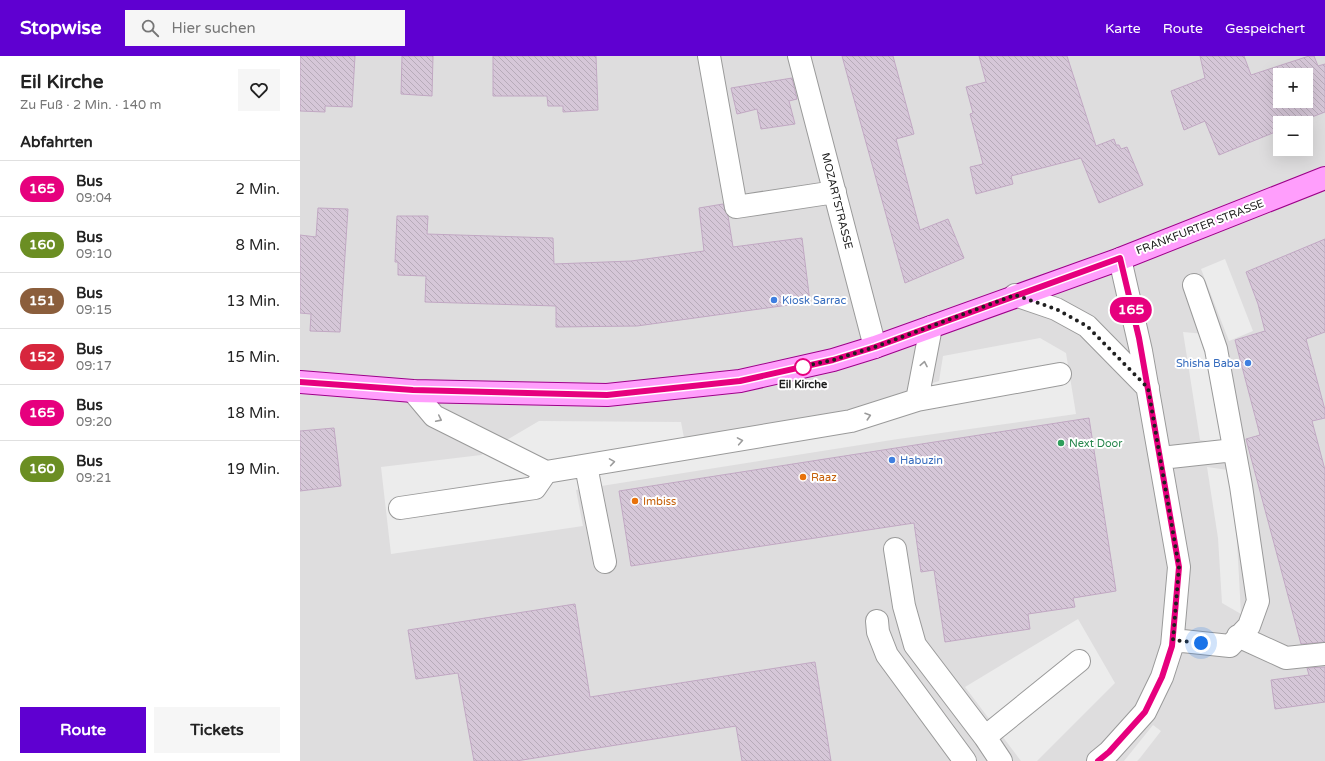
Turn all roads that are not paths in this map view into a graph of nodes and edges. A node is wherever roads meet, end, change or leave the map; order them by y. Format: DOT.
graph roads {
  1 [pos="709,56"];
  2 [pos="799,56"];
  3 [pos="1325,178"];
  4 [pos="835,192"];
  5 [pos="1120,258"];
  6 [pos="1194,285"];
  7 [pos="1015,295"];
  8 [pos="931,327"];
  9 [pos="875,347"];
  10 [pos="1060,374"];
  11 [pos="300,382"];
  12 [pos="1148,388"];
  13 [pos="413,390"];
  14 [pos="917,400"];
  15 [pos="1234,450"];
  16 [pos="1161,458"];
  17 [pos="586,466"];
  18 [pos="546,472"];
  19 [pos="400,508"];
  20 [pos="896,549"];
  21 [pos="605,562"];
  22 [pos="877,621"];
  23 [pos="1238,636"];
  24 [pos="1173,640"];
  25 [pos="1325,654"];
  26 [pos="1079,661"];
  27 [pos="985,737"];
  28 [pos="965,761"];
  29 [pos="1001,761"];
  30 [pos="1098,761"];
  1 -- 4 [label="street"];
  2 -- 4 [label="street, MOZARTSTRASSE"];
  3 -- 5 [label="main road, FRANKFURTER STRASSE"];
  4 -- 9 [label="street, MOZARTSTRASSE"];
  5 -- 7 [label="main road, FRANKFURTER STRASSE"];
  5 -- 12 [label="street"];
  6 -- 15 [label="street"];
  7 -- 8 [label="main road, FRANKFURTER STRASSE"];
  7 -- 12 [label="street"];
  8 -- 9 [label="main road, FRANKFURTER STRASSE"];
  14 -- 8 [label="street, one-way"];
  9 -- 13 [label="main road, FRANKFURTER STRASSE"];
  10 -- 14 [label="street"];
  11 -- 13 [label="main road, FRANKFURTER STRASSE"];
  12 -- 16 [label="street"];
  13 -- 18 [label="street, one-way"];
  17 -- 14 [label="street, one-way"];
  15 -- 16 [label="street"];
  15 -- 23 [label="street"];
  16 -- 24 [label="street"];
  17 -- 18 [label="street"];
  17 -- 21 [label="street"];
  18 -- 19 [label="street"];
  20 -- 27 [label="street"];
  22 -- 28 [label="street"];
  23 -- 24 [label="street"];
  23 -- 25 [label="street"];
  24 -- 30 [label="street"];
  26 -- 27 [label="street"];
  27 -- 29 [label="street"];
}
